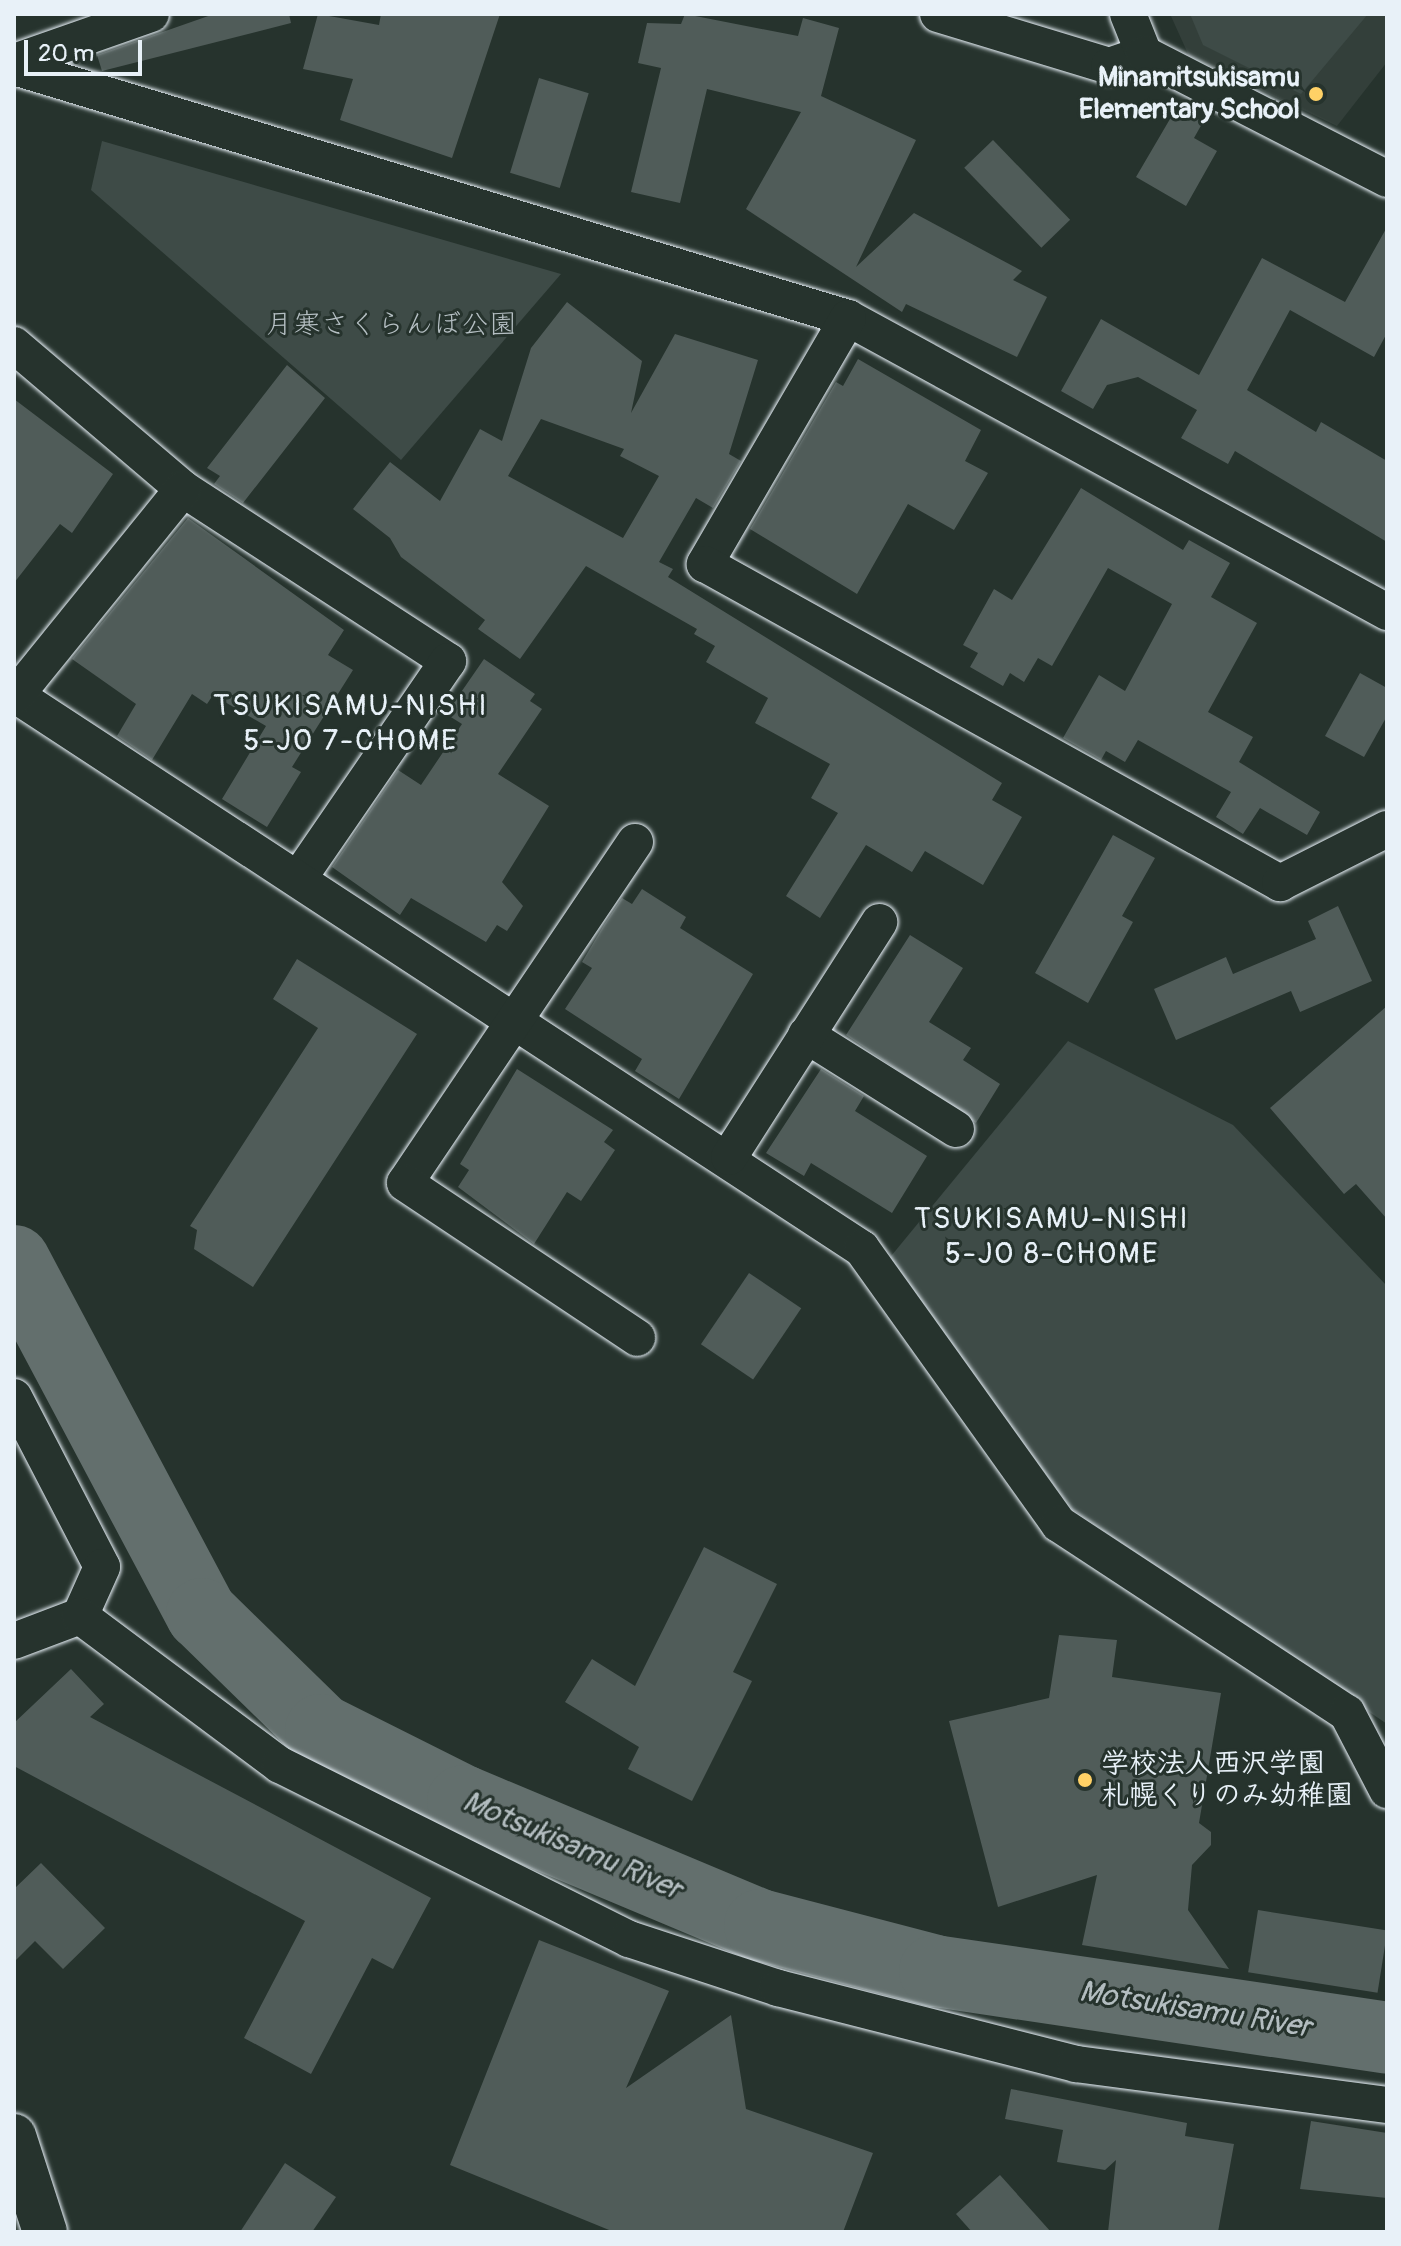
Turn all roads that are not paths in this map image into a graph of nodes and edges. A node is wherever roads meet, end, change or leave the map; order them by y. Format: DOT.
graph roads {
  1 [pos="151,14"];
  2 [pos="938,14"];
  3 [pos="1128,14"];
  4 [pos="1144,54"];
  5 [pos="14,65"];
  6 [pos="1387,179"];
  7 [pos="848,318"];
  8 [pos="14,345"];
  9 [pos="183,489"];
  10 [pos="1387,612"];
  11 [pos="15,694"];
  12 [pos="1387,829"];
  13 [pos="635,842"];
  14 [pos="300,876"];
  15 [pos="879,922"];
  16 [pos="516,1019"];
  17 [pos="806,1035"];
  18 [pos="956,1129"];
  19 [pos="729,1157"];
  20 [pos="637,1338"];
  21 [pos="14,1397"];
  22 [pos="80,1616"];
  23 [pos="16,1637"];
  24 [pos="1387,1790"];
  25 [pos="1387,2105"];
  26 [pos="14,2136"];
  27 [pos="45,2232"];
  1 -- 5 [label="street"];
  2 -- 4 [label="street"];
  3 -- 4 [label="street"];
  4 -- 6 [label="street"];
  5 -- 7 [label="street"];
  7 -- 10 [label="street"];
  7 -- 12 [label="street"];
  8 -- 9 [label="street"];
  9 -- 11 [label="street"];
  9 -- 14 [label="street"];
  11 -- 14 [label="street"];
  13 -- 16 [label="street"];
  14 -- 16 [label="street"];
  15 -- 17 [label="street"];
  16 -- 19 [label="street"];
  16 -- 20 [label="street"];
  17 -- 18 [label="street"];
  17 -- 19 [label="street"];
  19 -- 24 [label="street"];
  21 -- 22 [label="street"];
  22 -- 23 [label="street"];
  22 -- 25 [label="street"];
  26 -- 27 [label="street"];
}
